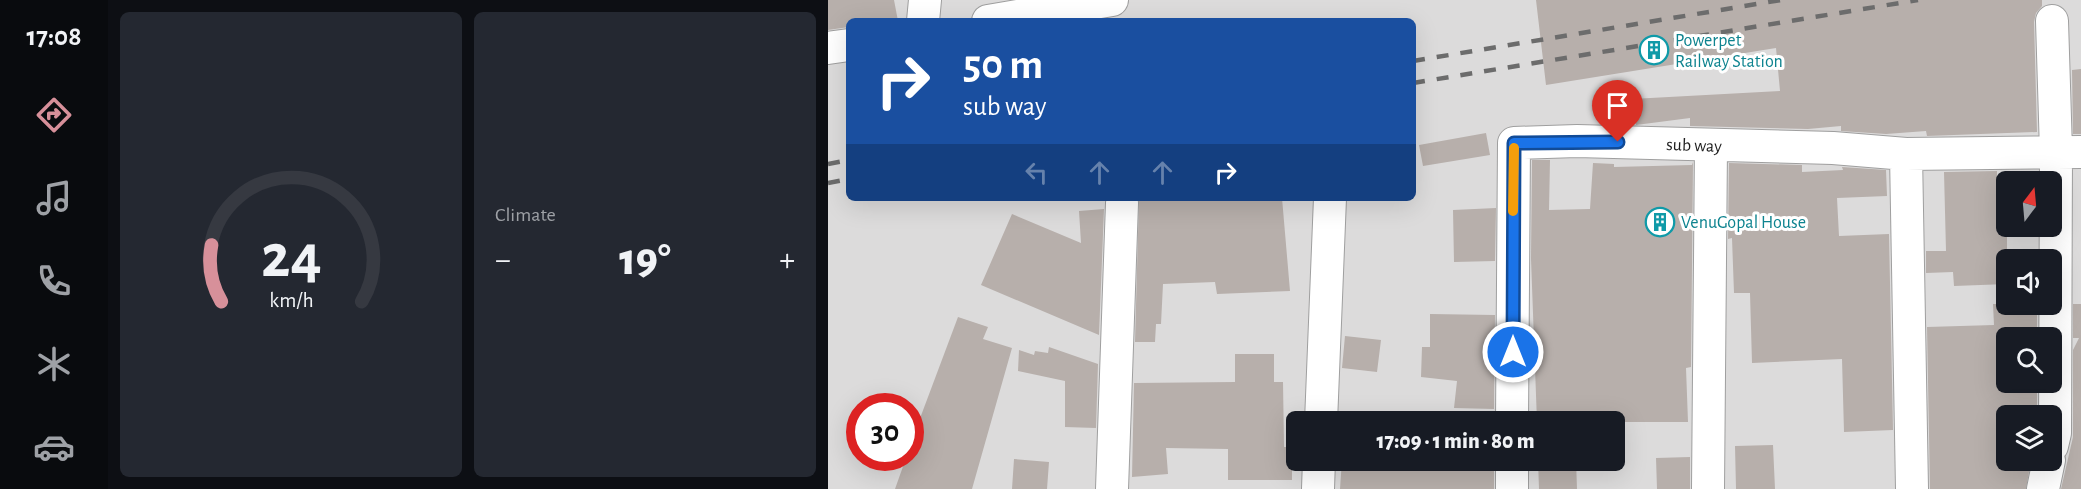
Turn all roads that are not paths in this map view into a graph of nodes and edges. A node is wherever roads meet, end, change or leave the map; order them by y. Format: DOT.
graph roads {
  1 [pos="925,0"];
  2 [pos="1112,0"];
  3 [pos="923,18"];
  4 [pos="1006,18"];
  5 [pos="2052,21"];
  6 [pos="846,45"];
  7 [pos="828,48"];
  8 [pos="1711,146"];
  9 [pos="2068,151"];
  10 [pos="1906,154"];
  11 [pos="1330,201"];
  12 [pos="1122,203"];
  13 [pos="2056,405"];
  14 [pos="1321,411"];
  15 [pos="1512,411"];
  16 [pos="1319,471"];
  17 [pos="1512,471"];
  18 [pos="2047,471"];
  19 [pos="1112,489"];
  20 [pos="1318,489"];
  21 [pos="1512,489"];
  22 [pos="1707,489"];
  23 [pos="1912,489"];
  24 [pos="2043,489"];
  1 -- 3 [label="street"];
  2 -- 4 [label="street"];
  5 -- 9 [label="street"];
  6 -- 7 [label="street"];
  8 -- 10 [label="street, sub way"];
  8 -- 15 [label="street, sub way"];
  8 -- 22 [label="street"];
  9 -- 10 [label="street, sub way"];
  9 -- 13 [label="street"];
  10 -- 23 [label="street"];
  11 -- 14 [label="street"];
  12 -- 19 [label="street"];
  16 -- 20 [label="street"];
  17 -- 21 [label="street"];
  18 -- 24 [label="street"];
}
